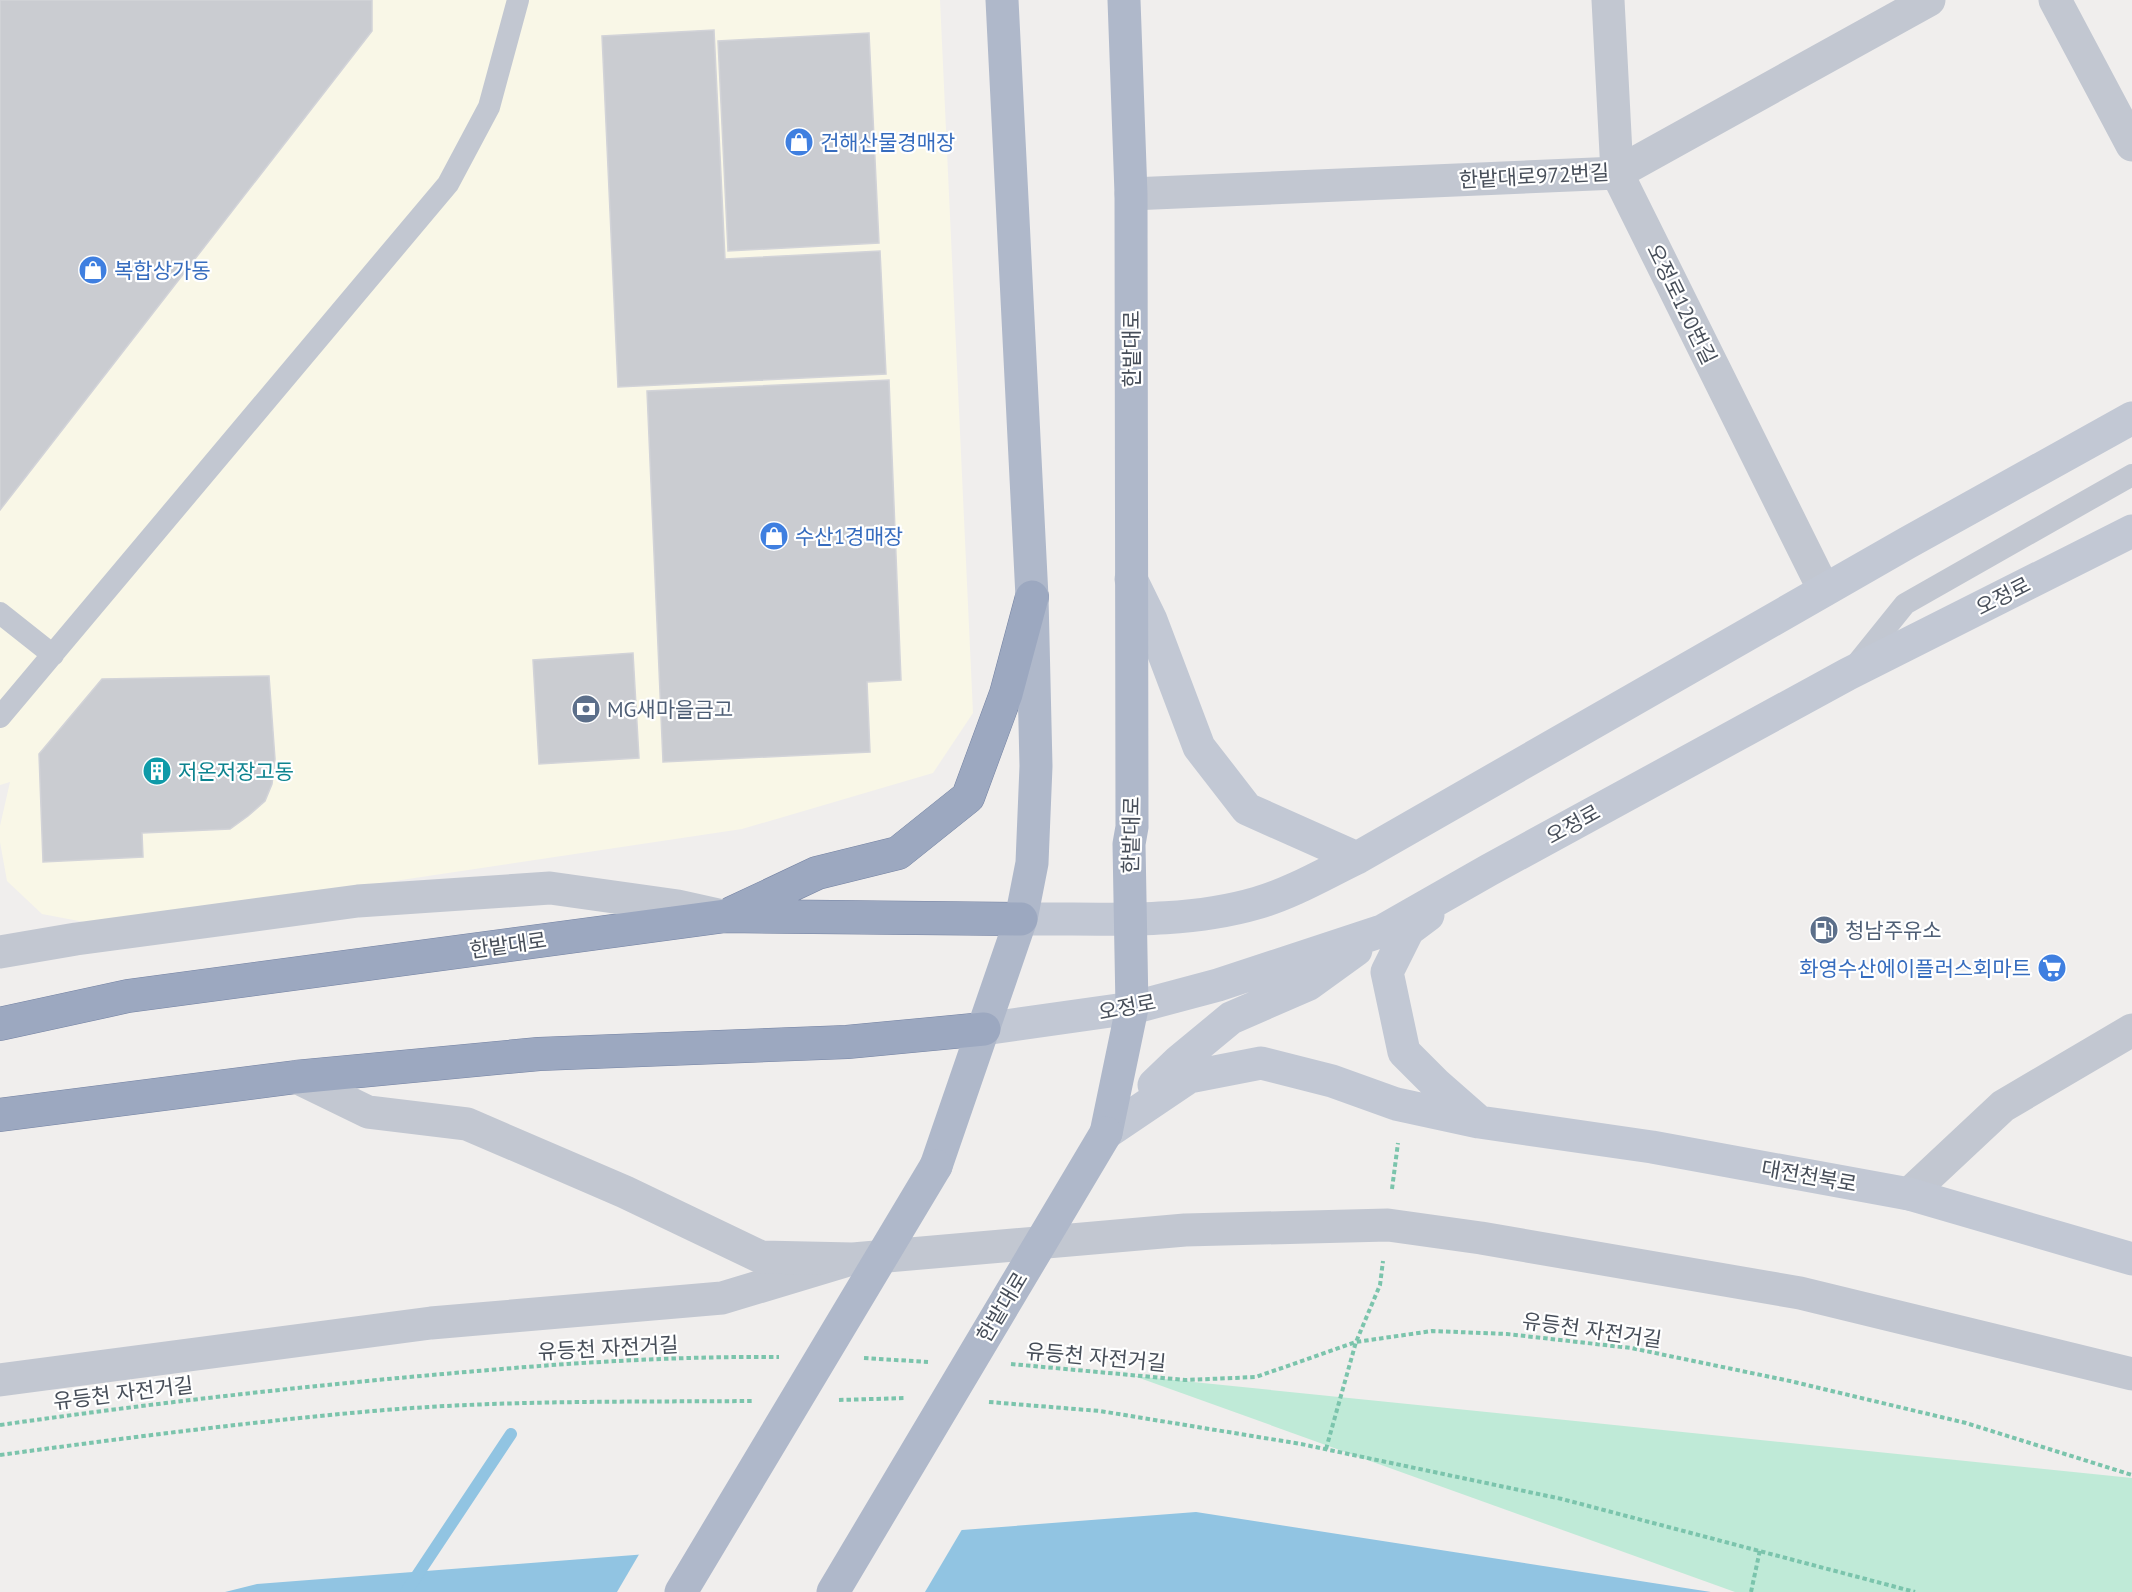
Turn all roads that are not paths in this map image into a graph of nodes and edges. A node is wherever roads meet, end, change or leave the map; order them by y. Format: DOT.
graph roads {
  1 [pos="518,0"];
  2 [pos="1002,0"];
  3 [pos="1124,0"];
  4 [pos="1608,0"];
  5 [pos="1929,0"];
  6 [pos="2055,0"];
  7 [pos="2132,145"];
  8 [pos="1617,173"];
  9 [pos="1131,194"];
  10 [pos="2132,418"];
  11 [pos="2132,475"];
  12 [pos="2132,531"];
  13 [pos="1131,579"];
  14 [pos="1824,590"];
  15 [pos="1032,597"];
  16 [pos="0,613"];
  17 [pos="53,655"];
  18 [pos="1848,674"];
  19 [pos="0,717"];
  20 [pos="1357,858"];
  21 [pos="1489,870"];
  22 [pos="725,916"];
  23 [pos="1131,918"];
  24 [pos="1021,920"];
  25 [pos="1382,932"];
  26 [pos="0,951"];
  27 [pos="1132,1008"];
  28 [pos="0,1024"];
  29 [pos="984,1029"];
  30 [pos="2132,1030"];
  31 [pos="296,1077"];
  32 [pos="0,1115"];
  33 [pos="1479,1122"];
  34 [pos="1106,1133"];
  35 [pos="1909,1194"];
  36 [pos="853,1259"];
  37 [pos="2132,1259"];
  38 [pos="2132,1374"];
  39 [pos="0,1380"];
  40 [pos="681,1592"];
  41 [pos="833,1592"];
  1 -- 17 [label="lane"];
  2 -- 15 [label="main road"];
  3 -- 9 [label="main road, 한밭대로"];
  4 -- 8 [label="street, 오정로120번길"];
  5 -- 8 [label="street, 한밭대로972번길"];
  6 -- 7 [label="street"];
  8 -- 9 [label="street, 한밭대로972번길"];
  8 -- 14 [label="street, 오정로120번길"];
  9 -- 13 [label="main road, 한밭대로"];
  10 -- 14 [label="main road"];
  11 -- 18 [label="lane"];
  12 -- 18 [label="main road, 오정로"];
  13 -- 20 [label="main road"];
  13 -- 23 [label="main road, 한밭대로"];
  14 -- 20 [label="main road"];
  15 -- 22 [label="highway"];
  15 -- 24 [label="main road"];
  16 -- 17 [label="lane"];
  17 -- 19 [label="lane"];
  18 -- 21 [label="main road, 오정로"];
  20 -- 23 [label="main road"];
  21 -- 25 [label="main road, 오정로"];
  21 -- 33 [label="main road"];
  22 -- 24 [label="highway, 한밭대로"];
  22 -- 26 [label="street"];
  22 -- 28 [label="highway, 한밭대로"];
  23 -- 24 [label="main road"];
  23 -- 27 [label="main road, 한밭대로"];
  24 -- 29 [label="main road"];
  25 -- 27 [label="main road, 오정로"];
  25 -- 34 [label="main road"];
  27 -- 29 [label="main road, 오정로"];
  27 -- 34 [label="main road, 한밭대로"];
  29 -- 31 [label="highway"];
  29 -- 40 [label="main road, bridge"];
  30 -- 35 [label="street"];
  31 -- 32 [label="highway"];
  31 -- 36 [label="street"];
  33 -- 34 [label="main road, 대전천북로"];
  33 -- 35 [label="main road, 대전천북로"];
  34 -- 41 [label="main road, 한밭대로, bridge"];
  35 -- 37 [label="main road, 대전천북로"];
  36 -- 38 [label="street"];
  36 -- 39 [label="street"];
}
